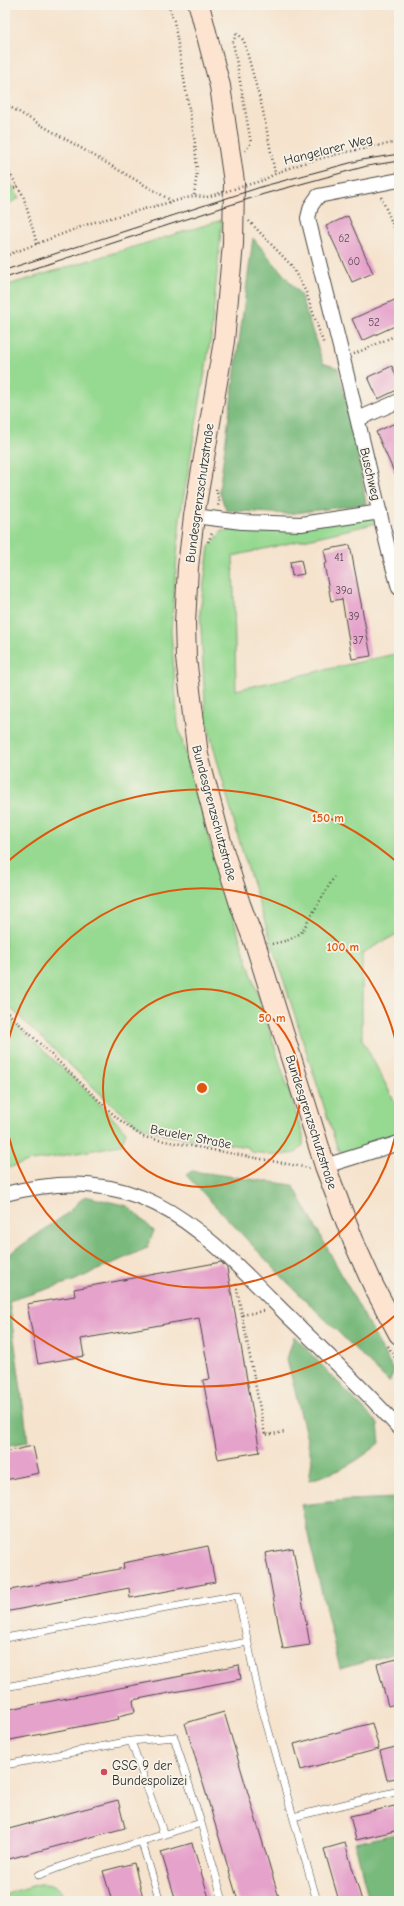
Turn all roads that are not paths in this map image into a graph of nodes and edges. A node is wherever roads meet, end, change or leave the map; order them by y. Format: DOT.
graph roads {
  1 [pos="199,5"];
  2 [pos="399,180"];
  3 [pos="399,400"];
  4 [pos="358,419"];
  5 [pos="380,512"];
  6 [pos="194,516"];
  7 [pos="394,550"];
  8 [pos="399,588"];
  9 [pos="399,1143"];
  10 [pos="325,1166"];
  11 [pos="5,1194"];
  12 [pos="399,1334"];
  13 [pos="399,1428"];
  14 [pos="5,1638"];
  15 [pos="248,1642"];
  16 [pos="5,1687"];
  17 [pos="131,1741"];
  18 [pos="5,1765"];
  19 [pos="399,1791"];
  20 [pos="293,1817"];
  21 [pos="201,1823"];
  22 [pos="164,1836"];
  23 [pos="142,1843"];
  24 [pos="39,1875"];
  25 [pos="160,1901"];
  26 [pos="223,1901"];
  27 [pos="317,1901"];
  1 -- 6 [label="street, Bundesgrenzschutzstraße"];
  2 -- 4 [label="street, Buschweg"];
  3 -- 4 [label="street"];
  4 -- 5 [label="street, Buschweg"];
  5 -- 6 [label="street"];
  5 -- 7 [label="street, Buschweg"];
  6 -- 10 [label="street, Bundesgrenzschutzstraße"];
  7 -- 8 [label="street, Buschweg"];
  9 -- 10 [label="street"];
  10 -- 12 [label="street, Bundesgrenzschutzstraße"];
  11 -- 13 [label="street"];
  14 -- 15 [label="lane"];
  15 -- 16 [label="lane"];
  15 -- 20 [label="lane"];
  17 -- 18 [label="lane"];
  17 -- 21 [label="lane"];
  17 -- 22 [label="lane"];
  19 -- 20 [label="lane"];
  20 -- 27 [label="lane"];
  21 -- 22 [label="lane"];
  21 -- 26 [label="lane"];
  22 -- 23 [label="lane"];
  23 -- 24 [label="lane"];
  23 -- 25 [label="lane"];
}
